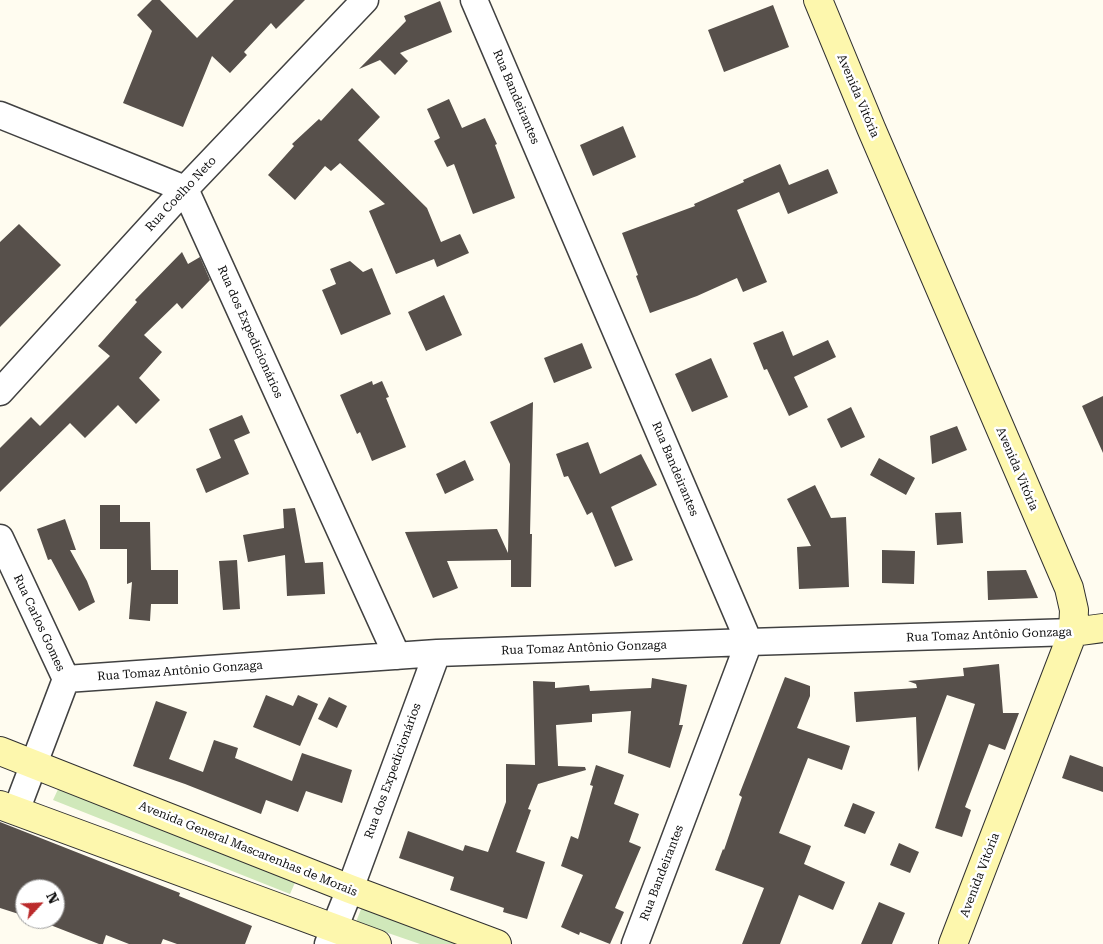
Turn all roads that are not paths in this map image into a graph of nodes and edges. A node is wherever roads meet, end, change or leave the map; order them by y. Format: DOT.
graph roads {
  1 [pos="365,0"];
  2 [pos="474,0"];
  3 [pos="818,0"];
  4 [pos="0,115"];
  5 [pos="185,189"];
  6 [pos="0,392"];
  7 [pos="0,538"];
  8 [pos="1103,628"];
  9 [pos="1074,632"];
  10 [pos="749,642"];
  11 [pos="437,654"];
  12 [pos="397,656"];
  13 [pos="66,679"];
  14 [pos="0,751"];
  15 [pos="34,764"];
  16 [pos="8,808"];
  17 [pos="350,889"];
  18 [pos="331,936"];
  19 [pos="377,944"];
  20 [pos="496,944"];
  21 [pos="635,944"];
  22 [pos="953,944"];
  1 -- 5 [label="street, Rua Coelho Neto"];
  2 -- 10 [label="street, Rua Bandeirantes"];
  3 -- 9 [label="street, Avenida Vitória"];
  4 -- 5 [label="street"];
  5 -- 6 [label="street, Rua Coelho Neto"];
  5 -- 12 [label="street, Rua dos Expedicionários"];
  7 -- 13 [label="street, Rua Carlos Gomes"];
  8 -- 9 [label="street, Rua Tomaz Antônio Gonzaga"];
  9 -- 10 [label="street, Rua Tomaz Antônio Gonzaga"];
  9 -- 22 [label="street, Avenida Vitória"];
  10 -- 11 [label="street, Rua Tomaz Antônio Gonzaga"];
  10 -- 21 [label="street, Rua Bandeirantes"];
  11 -- 12 [label="street, Rua Tomaz Antônio Gonzaga"];
  11 -- 17 [label="street, Rua dos Expedicionários"];
  12 -- 13 [label="street, Rua Tomaz Antônio Gonzaga"];
  13 -- 15 [label="street, Rua Carlos Gomes"];
  14 -- 15 [label="street, Avenida General Mascarenhas de Morais"];
  15 -- 16 [label="street, Rua Carlos Gomes"];
  15 -- 17 [label="street, Avenida General Mascarenhas de Morais"];
  16 -- 18 [label="street"];
  17 -- 18 [label="street, Rua dos Expedicionários"];
  17 -- 20 [label="street, Avenida General Mascarenhas de Morais"];
  18 -- 19 [label="street"];
}
